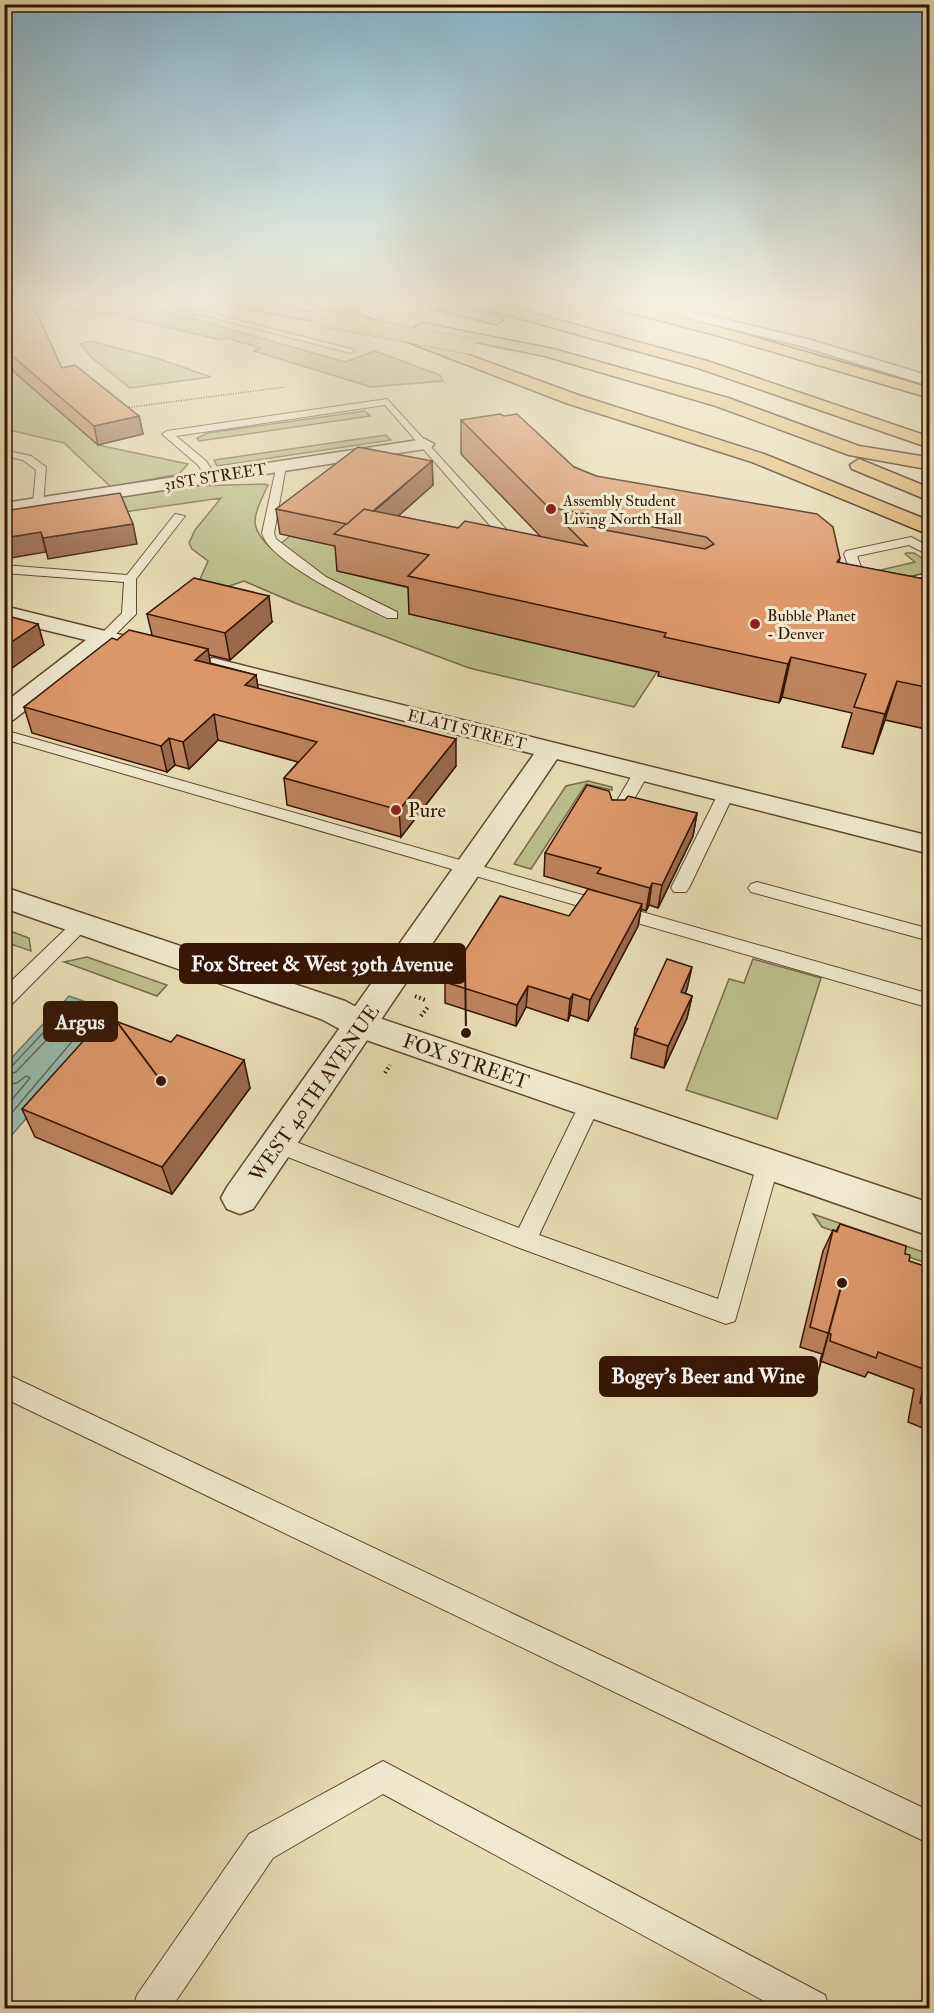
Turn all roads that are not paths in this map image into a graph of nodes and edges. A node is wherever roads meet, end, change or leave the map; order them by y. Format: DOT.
graph roads {
  1 [pos="562,394"];
  2 [pos="596,394"];
  3 [pos="632,394"];
  4 [pos="658,394"];
  5 [pos="694,394"];
  6 [pos="733,394"];
  7 [pos="788,394"];
  8 [pos="640,396"];
  9 [pos="930,443"];
  10 [pos="425,444"];
  11 [pos="4,453"];
  12 [pos="800,456"];
  13 [pos="925,464"];
  14 [pos="281,466"];
  15 [pos="206,470"];
  16 [pos="829,470"];
  17 [pos="930,495"];
  18 [pos="39,503"];
  19 [pos="4,509"];
  20 [pos="930,512"];
  21 [pos="179,516"];
  22 [pos="930,529"];
  23 [pos="533,546"];
  24 [pos="930,552"];
  25 [pos="4,569"];
  26 [pos="930,577"];
  27 [pos="130,579"];
  28 [pos="4,613"];
  29 [pos="392,615"];
  30 [pos="104,638"];
  31 [pos="4,715"];
  32 [pos="4,734"];
  33 [pos="550,750"];
  34 [pos="641,773"];
  35 [pos="726,794"];
  36 [pos="616,816"];
  37 [pos="930,845"];
  38 [pos="469,868"];
  39 [pos="680,888"];
  40 [pos="757,888"];
  41 [pos="4,897"];
  42 [pos="81,924"];
  43 [pos="930,935"];
  44 [pos="4,1000"];
  45 [pos="930,1001"];
  46 [pos="361,1025"];
  47 [pos="590,1103"];
  48 [pos="278,1144"];
  49 [pos="768,1164"];
  50 [pos="240,1198"];
  51 [pos="930,1220"];
  52 [pos="525,1239"];
  53 [pos="4,1384"];
  54 [pos="930,1828"];
  55 [pos="150,2008"];
  56 [pos="812,2008"];
  1 -- 22 [label="highway"];
  2 -- 16 [label="highway"];
  3 -- 8 [label="highway"];
  4 -- 17 [label="highway"];
  5 -- 13 [label="highway"];
  6 -- 13 [label="highway"];
  7 -- 9 [label="highway"];
  10 -- 14 [label="street, 31ST STREET"];
  10 -- 15 [label="lane"];
  10 -- 23 [label="lane"];
  11 -- 18 [label="lane"];
  12 -- 16 [label="highway"];
  14 -- 15 [label="street, 31ST STREET"];
  14 -- 29 [label="lane"];
  15 -- 18 [label="street, 31ST STREET"];
  16 -- 20 [label="highway"];
  18 -- 19 [label="street, 31ST STREET"];
  21 -- 27 [label="lane"];
  24 -- 26 [label="lane"];
  25 -- 27 [label="lane"];
  27 -- 30 [label="lane"];
  28 -- 30 [label="street, ELATI STREET"];
  30 -- 31 [label="street"];
  30 -- 33 [label="street, ELATI STREET"];
  32 -- 38 [label="lane"];
  33 -- 34 [label="street, ELATI STREET"];
  33 -- 38 [label="street, WEST 40TH AVENUE"];
  34 -- 35 [label="street, ELATI STREET"];
  34 -- 36 [label="lane"];
  35 -- 37 [label="street, ELATI STREET"];
  35 -- 39 [label="lane"];
  38 -- 45 [label="lane"];
  38 -- 46 [label="street, WEST 40TH AVENUE"];
  40 -- 43 [label="lane"];
  41 -- 42 [label="street, FOX STREET"];
  42 -- 44 [label="lane"];
  42 -- 46 [label="street, FOX STREET"];
  46 -- 47 [label="street, FOX STREET"];
  46 -- 48 [label="street, WEST 40TH AVENUE"];
  47 -- 49 [label="street, FOX STREET"];
  47 -- 52 [label="lane"];
  48 -- 50 [label="street, WEST 40TH AVENUE"];
  48 -- 52 [label="lane"];
  49 -- 51 [label="street, FOX STREET"];
  49 -- 52 [label="lane"];
  53 -- 54 [label="lane"];
  55 -- 56 [label="lane"];
}
